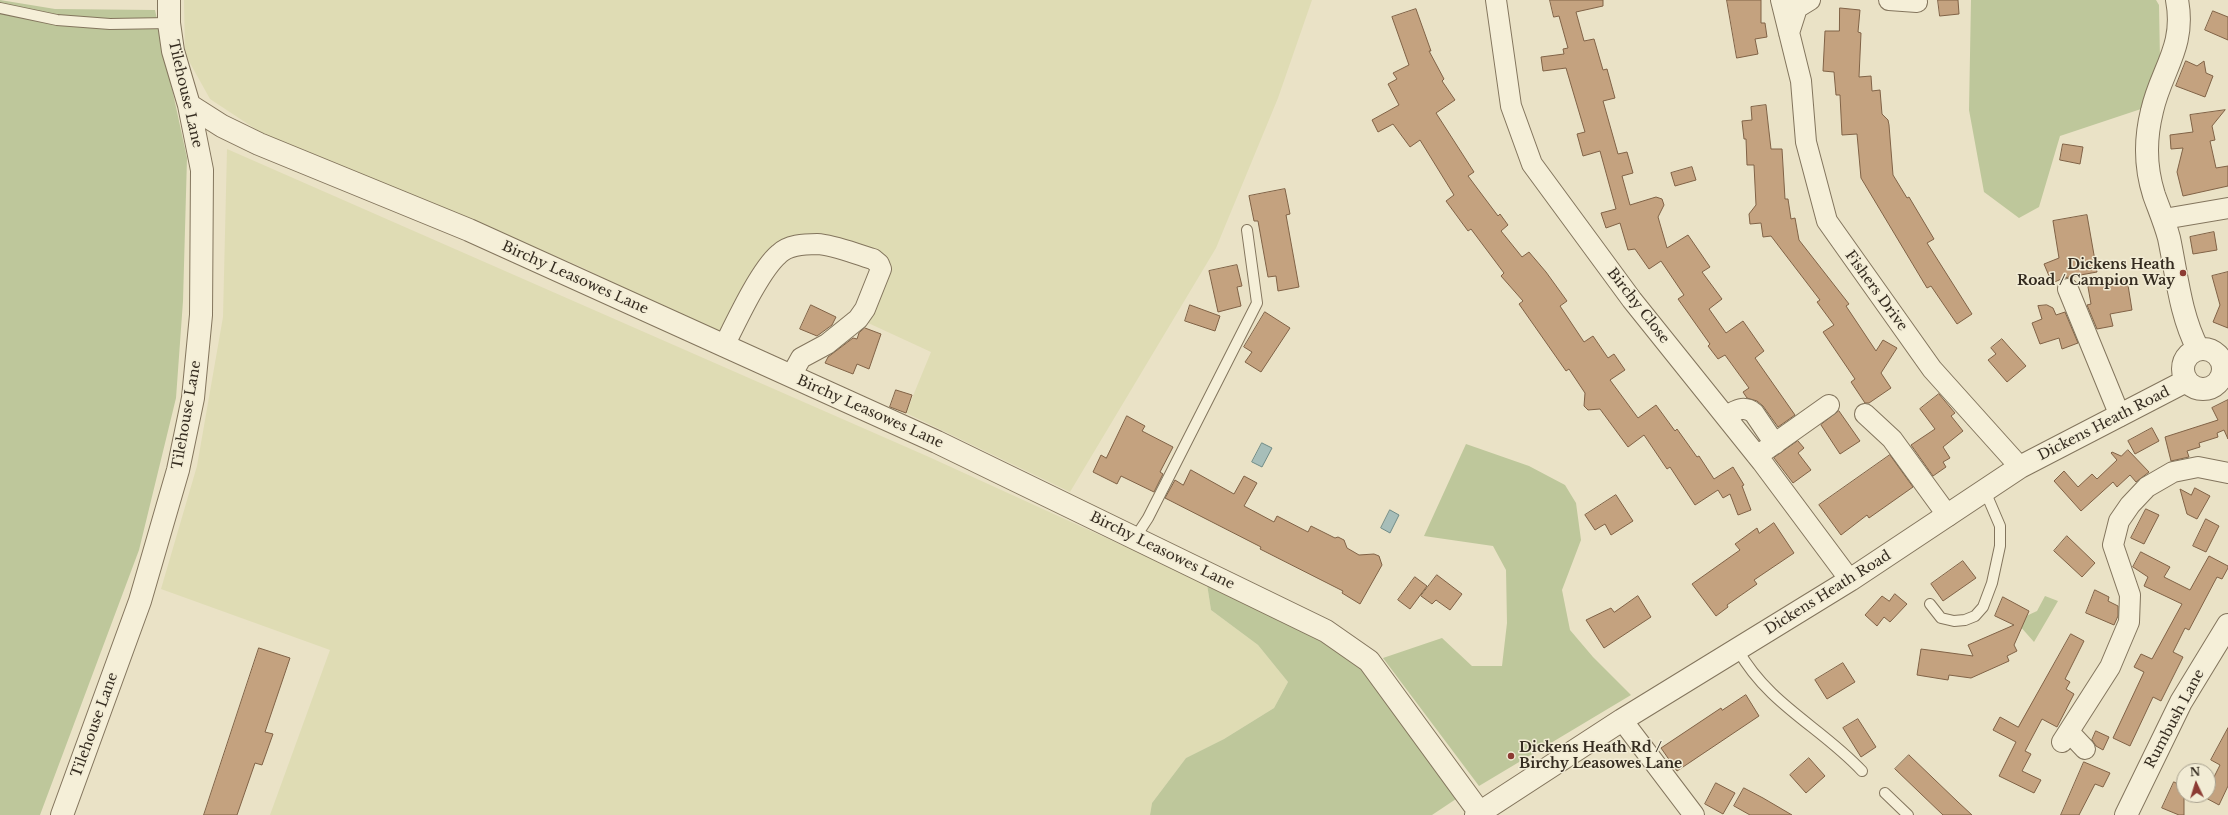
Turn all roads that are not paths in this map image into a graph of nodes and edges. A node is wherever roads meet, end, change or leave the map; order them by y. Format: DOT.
graph roads {
  1 [pos="169,0"];
  2 [pos="1496,0"];
  3 [pos="1781,0"];
  4 [pos="1810,0"];
  5 [pos="1889,0"];
  6 [pos="2177,0"];
  7 [pos="1917,2"];
  8 [pos="0,8"];
  9 [pos="169,23"];
  10 [pos="1789,33"];
  11 [pos="189,106"];
  12 [pos="2228,208"];
  13 [pos="2164,219"];
  14 [pos="1246,230"];
  15 [pos="2068,288"];
  16 [pos="724,346"];
  17 [pos="2198,349"];
  18 [pos="2225,359"];
  19 [pos="791,376"];
  20 [pos="2186,381"];
  21 [pos="1829,405"];
  22 [pos="1865,414"];
  23 [pos="1726,416"];
  24 [pos="2120,416"];
  25 [pos="1775,444"];
  26 [pos="1757,456"];
  27 [pos="2020,467"];
  28 [pos="2228,473"];
  29 [pos="1985,491"];
  30 [pos="1948,516"];
  31 [pos="1135,538"];
  32 [pos="1850,580"];
  33 [pos="1930,604"];
  34 [pos="2228,625"];
  35 [pos="1738,650"];
  36 [pos="1622,720"];
  37 [pos="2085,749"];
  38 [pos="1862,771"];
  39 [pos="1885,793"];
  40 [pos="1478,814"];
  41 [pos="62,815"];
  42 [pos="1694,815"];
  43 [pos="1908,815"];
  44 [pos="2126,815"];
  1 -- 9 [label="street, Tilehouse Lane"];
  2 -- 23 [label="street, Birchy Close"];
  3 -- 10 [label="street, Fishers Drive"];
  4 -- 10 [label="street"];
  5 -- 7 [label="street"];
  6 -- 13 [label="street"];
  8 -- 9 [label="lane"];
  9 -- 11 [label="street, Tilehouse Lane"];
  10 -- 27 [label="street, Fishers Drive"];
  11 -- 16 [label="street, Birchy Leasowes Lane"];
  11 -- 41 [label="street, Tilehouse Lane"];
  12 -- 13 [label="street"];
  13 -- 17 [label="street"];
  14 -- 31 [label="lane"];
  15 -- 24 [label="street"];
  16 -- 19 [label="street, Birchy Leasowes Lane"];
  16 -- 19 [label="street"];
  17 -- 18 [label="street"];
  17 -- 20 [label="street"];
  18 -- 20 [label="street"];
  19 -- 31 [label="street, Birchy Leasowes Lane"];
  20 -- 24 [label="street, Dickens Heath Road"];
  21 -- 25 [label="street"];
  22 -- 30 [label="street"];
  23 -- 25 [label="street"];
  23 -- 26 [label="street, Birchy Close"];
  24 -- 27 [label="street, Dickens Heath Road"];
  25 -- 26 [label="street"];
  26 -- 32 [label="street, Birchy Close"];
  27 -- 29 [label="street, Dickens Heath Road"];
  28 -- 37 [label="street"];
  29 -- 30 [label="street, Dickens Heath Road"];
  29 -- 33 [label="lane"];
  30 -- 32 [label="street, Dickens Heath Road"];
  31 -- 40 [label="street, Birchy Leasowes Lane"];
  32 -- 35 [label="street, Dickens Heath Road"];
  34 -- 44 [label="street, Rumbush Lane"];
  35 -- 36 [label="street, Dickens Heath Road"];
  35 -- 38 [label="lane"];
  36 -- 40 [label="street, Dickens Heath Road"];
  36 -- 42 [label="street"];
  39 -- 43 [label="lane"];
}
